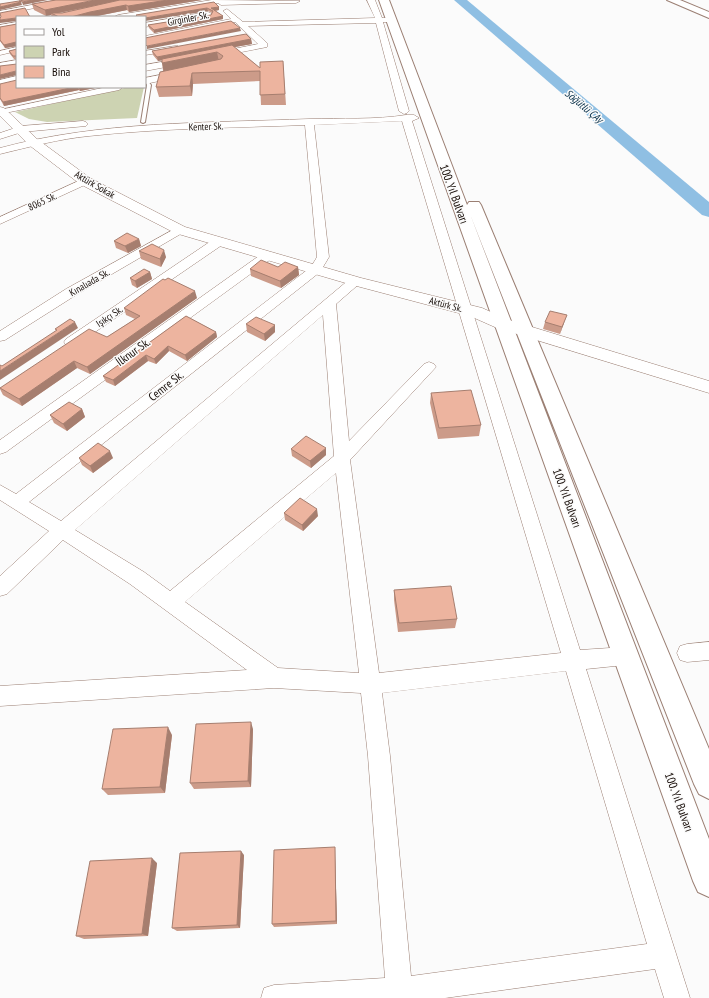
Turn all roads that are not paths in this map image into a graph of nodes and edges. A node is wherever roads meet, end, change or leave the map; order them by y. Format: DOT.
graph roads {
  1 [pos="371,0"];
  2 [pos="384,0"];
  3 [pos="393,0"];
  4 [pos="672,0"];
  5 [pos="693,0"];
  6 [pos="219,1"];
  7 [pos="72,2"];
  8 [pos="709,6"];
  9 [pos="296,10"];
  10 [pos="227,11"];
  11 [pos="0,13"];
  12 [pos="709,15"];
  13 [pos="124,16"];
  14 [pos="385,20"];
  15 [pos="238,22"];
  16 [pos="16,24"];
  17 [pos="146,25"];
  18 [pos="0,27"];
  19 [pos="146,38"];
  20 [pos="264,45"];
  21 [pos="183,46"];
  22 [pos="16,49"];
  23 [pos="0,53"];
  24 [pos="146,54"];
  25 [pos="270,54"];
  26 [pos="206,56"];
  27 [pos="190,59"];
  28 [pos="16,63"];
  29 [pos="0,66"];
  30 [pos="146,68"];
  31 [pos="192,71"];
  32 [pos="16,79"];
  33 [pos="146,81"];
  34 [pos="0,82"];
  35 [pos="146,82"];
  36 [pos="114,88"];
  37 [pos="1,111"];
  38 [pos="416,114"];
  39 [pos="143,122"];
  40 [pos="309,122"];
  41 [pos="21,129"];
  42 [pos="0,136"];
  43 [pos="33,142"];
  44 [pos="0,151"];
  45 [pos="85,181"];
  46 [pos="0,221"];
  47 [pos="180,230"];
  48 [pos="218,242"];
  49 [pos="267,256"];
  50 [pos="316,269"];
  51 [pos="355,280"];
  52 [pos="329,303"];
  53 [pos="464,309"];
  54 [pos="503,324"];
  55 [pos="525,331"];
  56 [pos="0,337"];
  57 [pos="60,349"];
  58 [pos="429,367"];
  59 [pos="709,387"];
  60 [pos="0,448"];
  61 [pos="342,458"];
  62 [pos="0,492"];
  63 [pos="16,503"];
  64 [pos="61,531"];
  65 [pos="0,588"];
  66 [pos="171,602"];
  67 [pos="709,651"];
  68 [pos="687,653"];
  69 [pos="625,656"];
  70 [pos="572,660"];
  71 [pos="274,678"];
  72 [pos="370,684"];
  73 [pos="0,696"];
  74 [pos="709,784"];
  75 [pos="709,881"];
  76 [pos="664,955"];
  77 [pos="399,994"];
  78 [pos="274,998"];
  79 [pos="677,998"];
  1 -- 14 [label="street"];
  2 -- 14 [label="main road, 100. Yıl Bulvarı"];
  3 -- 38 [label="main road, 100. Yıl Bulvarı"];
  4 -- 12 [label="main road"];
  5 -- 8 [label="main road"];
  6 -- 9 [label="street"];
  6 -- 10 [label="street"];
  6 -- 13 [label="street"];
  7 -- 11 [label="street"];
  9 -- 14 [label="street"];
  9 -- 15 [label="street, Girginler Sk."];
  10 -- 15 [label="street"];
  10 -- 17 [label="street"];
  14 -- 38 [label="main road, 100. Yıl Bulvarı"];
  14 -- 38 [label="street"];
  15 -- 19 [label="street, Girginler Sk."];
  15 -- 20 [label="street"];
  16 -- 18 [label="street"];
  20 -- 25 [label="street"];
  20 -- 26 [label="street"];
  21 -- 24 [label="street"];
  22 -- 23 [label="street"];
  27 -- 30 [label="street"];
  28 -- 29 [label="street"];
  31 -- 33 [label="street"];
  32 -- 34 [label="street"];
  35 -- 39 [label="lane"];
  36 -- 37 [label="street"];
  37 -- 41 [label="street, Aktürk Sokak"];
  38 -- 39 [label="street, Kenter Sk."];
  38 -- 40 [label="street, Kenter Sk."];
  38 -- 53 [label="street"];
  38 -- 54 [label="main road, 100. Yıl Bulvarı"];
  38 -- 55 [label="main road, 100. Yıl Bulvarı"];
  39 -- 41 [label="street, Kenter Sk."];
  40 -- 43 [label="street, Kenter Sk."];
  40 -- 50 [label="street"];
  41 -- 42 [label="street, Kenter Sk."];
  41 -- 43 [label="street, Aktürk Sokak"];
  43 -- 44 [label="street, Kenter Sk."];
  43 -- 45 [label="street, Aktürk Sokak"];
  45 -- 46 [label="street, 8065 Sk."];
  45 -- 47 [label="street, Aktürk Sokak"];
  47 -- 48 [label="street, Aktürk Sk."];
  47 -- 56 [label="street, Kınalıada Sk."];
  48 -- 49 [label="street, Aktürk Sk."];
  48 -- 57 [label="street, Işıkçı Sk."];
  49 -- 50 [label="street, Aktürk Sk."];
  49 -- 60 [label="street, İlknur Sk."];
  50 -- 51 [label="street, Aktürk Sk."];
  50 -- 63 [label="street, Cemre Sk."];
  51 -- 52 [label="street"];
  51 -- 53 [label="street, Aktürk Sk."];
  52 -- 61 [label="street"];
  52 -- 64 [label="street"];
  53 -- 54 [label="street, Aktürk Sk."];
  53 -- 70 [label="street"];
  54 -- 55 [label="street, Aktürk Sk."];
  54 -- 69 [label="main road, 100. Yıl Bulvarı"];
  55 -- 59 [label="street, Aktürk Sk."];
  55 -- 74 [label="main road, 100. Yıl Bulvarı"];
  58 -- 61 [label="street"];
  61 -- 66 [label="street"];
  61 -- 72 [label="street"];
  62 -- 63 [label="street"];
  63 -- 64 [label="street"];
  64 -- 65 [label="street"];
  64 -- 66 [label="street"];
  66 -- 71 [label="street"];
  67 -- 68 [label="street"];
  69 -- 70 [label="street"];
  69 -- 75 [label="main road, 100. Yıl Bulvarı"];
  70 -- 72 [label="street"];
  70 -- 76 [label="street"];
  71 -- 72 [label="street"];
  71 -- 73 [label="street"];
  72 -- 77 [label="street"];
  76 -- 77 [label="street"];
  76 -- 79 [label="street"];
  77 -- 78 [label="street"];
}
